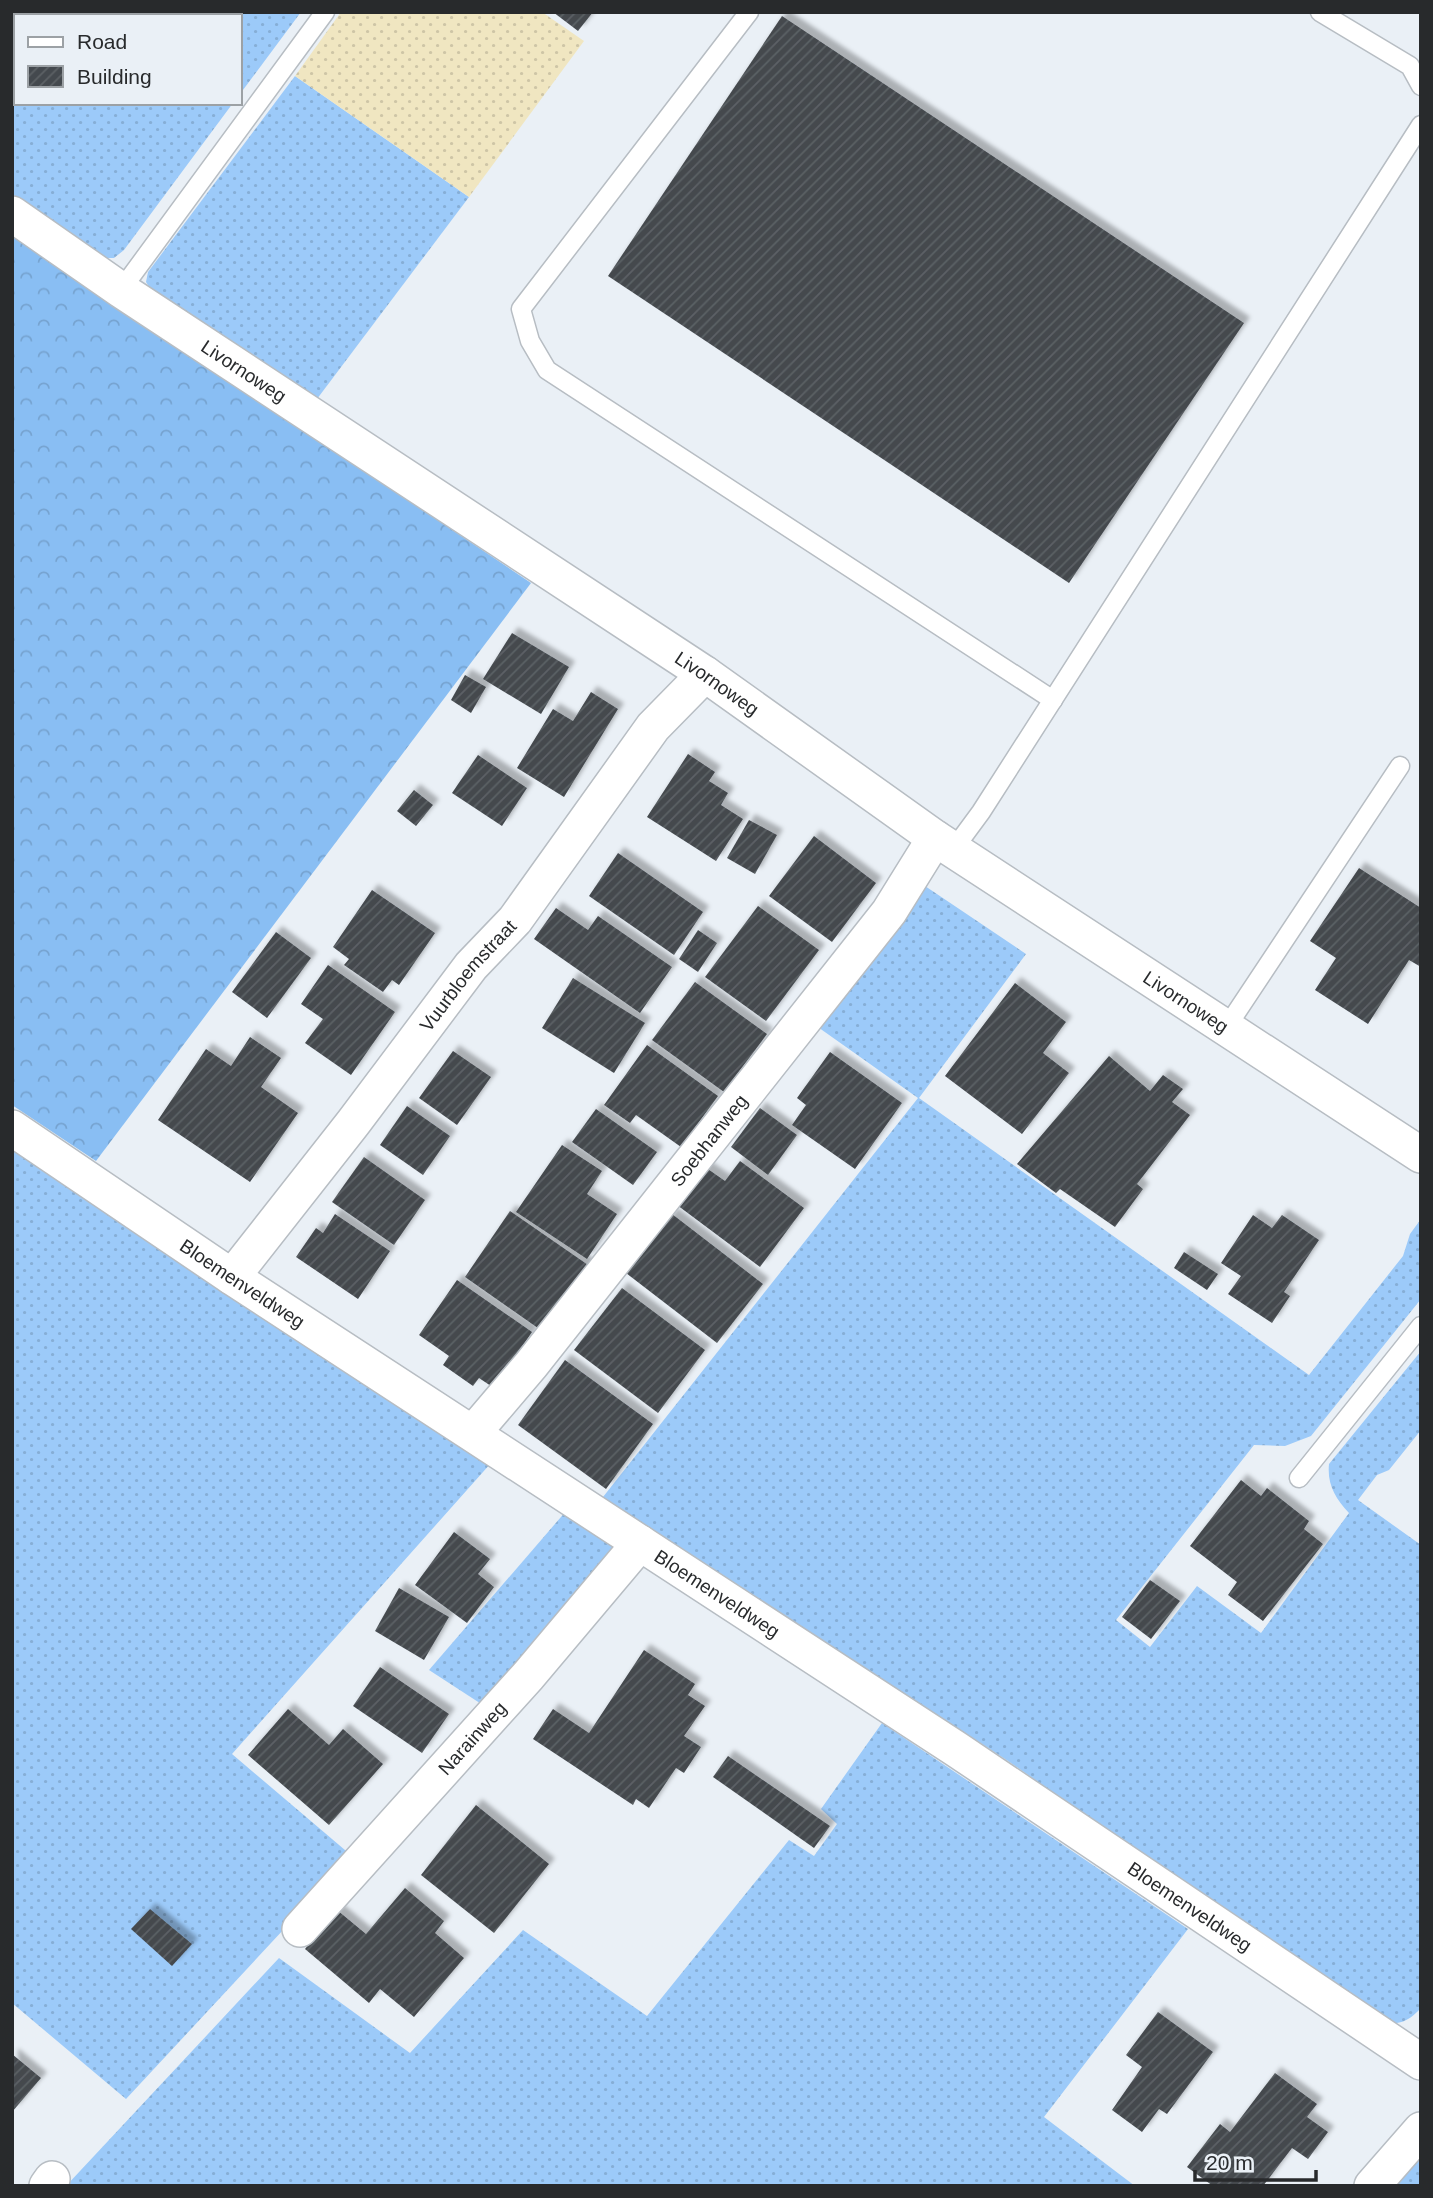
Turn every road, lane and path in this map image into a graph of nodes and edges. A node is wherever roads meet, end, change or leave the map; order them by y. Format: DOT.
graph roads {
  1 [pos="326,12"];
  2 [pos="749,12"];
  3 [pos="1320,12"];
  4 [pos="1421,86"];
  5 [pos="1421,125"];
  6 [pos="12,214"];
  7 [pos="121,290"];
  8 [pos="705,674"];
  9 [pos="1053,700"];
  10 [pos="1400,766"];
  11 [pos="944,844"];
  12 [pos="1226,1028"];
  13 [pos="12,1128"];
  14 [pos="1421,1155"];
  15 [pos="232,1277"];
  16 [pos="1421,1326"];
  17 [pos="473,1433"];
  18 [pos="1299,1478"];
  19 [pos="640,1544"];
  20 [pos="300,1929"];
  21 [pos="1414,2045"];
  22 [pos="1421,2130"];
  23 [pos="1372,2186"];
  1 -- 7 [label="lane"];
  2 -- 9 [label="lane"];
  3 -- 4 [label="lane"];
  5 -- 9 [label="lane"];
  6 -- 7 [label="street, Livornoweg"];
  7 -- 8 [label="street, Livornoweg"];
  8 -- 11 [label="street, Livornoweg"];
  8 -- 15 [label="street, Vuurbloemstraat"];
  9 -- 11 [label="lane"];
  10 -- 12 [label="lane"];
  11 -- 12 [label="street, Livornoweg"];
  11 -- 17 [label="street, Soebhanweg"];
  12 -- 14 [label="street, Livornoweg"];
  13 -- 15 [label="street, Bloemenveldweg"];
  15 -- 17 [label="street, Bloemenveldweg"];
  16 -- 18 [label="lane"];
  17 -- 19 [label="street, Bloemenveldweg"];
  19 -- 20 [label="street, Narainweg"];
  19 -- 21 [label="street, Bloemenveldweg"];
  22 -- 23 [label="street"];
}
